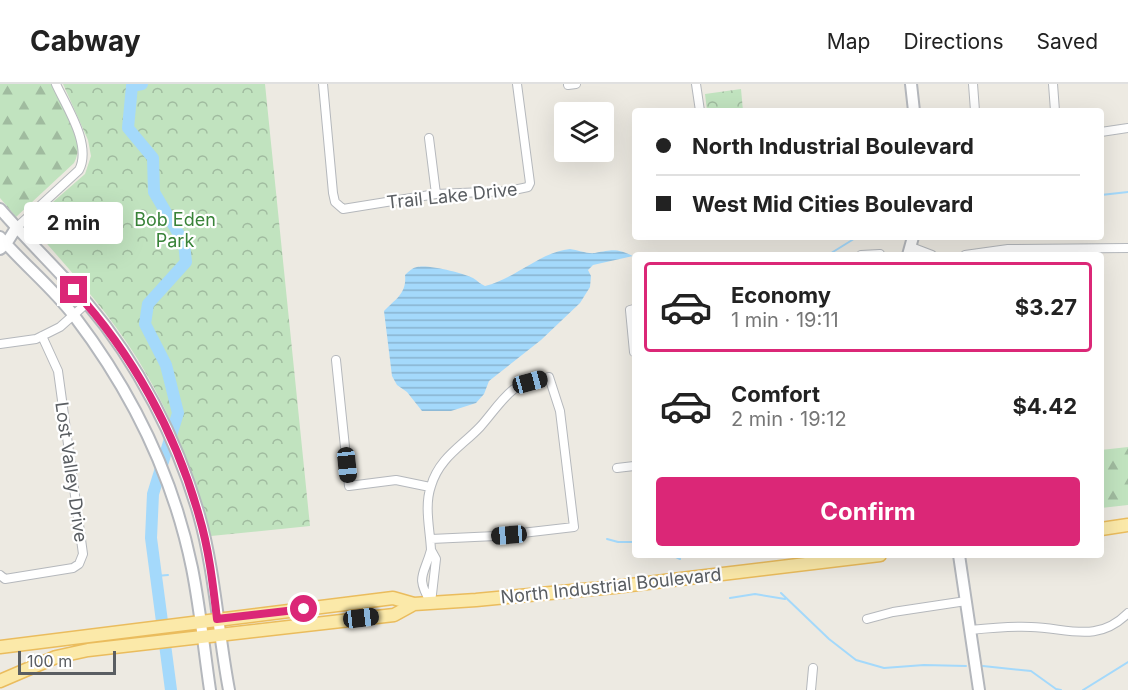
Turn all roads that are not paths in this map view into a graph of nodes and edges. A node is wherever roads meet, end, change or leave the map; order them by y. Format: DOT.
graph roads {
  1 [pos="56,84"];
  2 [pos="323,84"];
  3 [pos="518,84"];
  4 [pos="696,84"];
  5 [pos="911,84"];
  6 [pos="973,84"];
  7 [pos="1053,84"];
  8 [pos="700,108"];
  9 [pos="914,108"];
  10 [pos="975,108"];
  11 [pos="1055,108"];
  12 [pos="1128,128"];
  13 [pos="1104,132"];
  14 [pos="429,138"];
  15 [pos="436,194"];
  16 [pos="0,209"];
  17 [pos="16,228"];
  18 [pos="2,241"];
  19 [pos="911,246"];
  20 [pos="1128,248"];
  21 [pos="925,252"];
  22 [pos="988,252"];
  23 [pos="1072,252"];
  24 [pos="87,303"];
  25 [pos="73,315"];
  26 [pos="42,336"];
  27 [pos="0,344"];
  28 [pos="336,360"];
  29 [pos="632,466"];
  30 [pos="617,468"];
  31 [pos="430,487"];
  32 [pos="201,525"];
  33 [pos="1128,525"];
  34 [pos="1104,528"];
  35 [pos="182,529"];
  36 [pos="431,539"];
  37 [pos="431,550"];
  38 [pos="824,558"];
  39 [pos="959,558"];
  40 [pos="786,560"];
  41 [pos="424,569"];
  42 [pos="435,573"];
  43 [pos="0,575"];
  44 [pos="966,601"];
  45 [pos="431,603"];
  46 [pos="414,604"];
  47 [pos="1128,613"];
  48 [pos="217,619"];
  49 [pos="867,619"];
  50 [pos="200,621"];
  51 [pos="970,630"];
  52 [pos="219,634"];
  53 [pos="202,636"];
  54 [pos="0,647"];
  55 [pos="813,668"];
  56 [pos="0,681"];
  57 [pos="210,690"];
  58 [pos="229,690"];
  59 [pos="812,690"];
  60 [pos="979,690"];
  1 -- 17 [label="street"];
  2 -- 15 [label="street, Trail Lake Drive"];
  3 -- 15 [label="street, Trail Lake Drive"];
  4 -- 8 [label="street"];
  5 -- 9 [label="main road"];
  6 -- 10 [label="street"];
  7 -- 11 [label="street"];
  12 -- 13 [label="street"];
  14 -- 15 [label="street"];
  16 -- 17 [label="main road"];
  17 -- 18 [label="main road"];
  17 -- 24 [label="main road"];
  18 -- 25 [label="main road"];
  19 -- 21 [label="street"];
  20 -- 23 [label="street"];
  22 -- 23 [label="street"];
  24 -- 25 [label="street"];
  24 -- 32 [label="main road"];
  25 -- 26 [label="street"];
  25 -- 35 [label="main road"];
  26 -- 27 [label="street"];
  26 -- 43 [label="street, Lost Valley Drive"];
  28 -- 31 [label="street"];
  29 -- 30 [label="street"];
  31 -- 36 [label="street"];
  31 -- 36 [label="street"];
  32 -- 35 [label="main road"];
  32 -- 48 [label="main road"];
  33 -- 34 [label="main road"];
  35 -- 50 [label="main road"];
  36 -- 37 [label="street"];
  37 -- 41 [label="street"];
  37 -- 42 [label="street"];
  38 -- 40 [label="main road, North Industrial Boulevard"];
  39 -- 44 [label="main road"];
  40 -- 45 [label="main road, North Industrial Boulevard"];
  41 -- 42 [label="street"];
  41 -- 45 [label="street"];
  42 -- 45 [label="street"];
  44 -- 49 [label="street"];
  44 -- 51 [label="main road"];
  45 -- 46 [label="main road, North Industrial Boulevard"];
  46 -- 48 [label="main road, North Industrial Boulevard"];
  46 -- 52 [label="main road, North Industrial Boulevard"];
  47 -- 51 [label="street"];
  48 -- 50 [label="main road, North Industrial Boulevard"];
  48 -- 52 [label="main road"];
  50 -- 53 [label="main road"];
  50 -- 54 [label="main road, North Industrial Boulevard"];
  51 -- 60 [label="main road"];
  52 -- 53 [label="main road, North Industrial Boulevard"];
  52 -- 58 [label="main road"];
  53 -- 56 [label="main road, North Industrial Boulevard"];
  53 -- 57 [label="main road"];
  55 -- 59 [label="street"];
}
